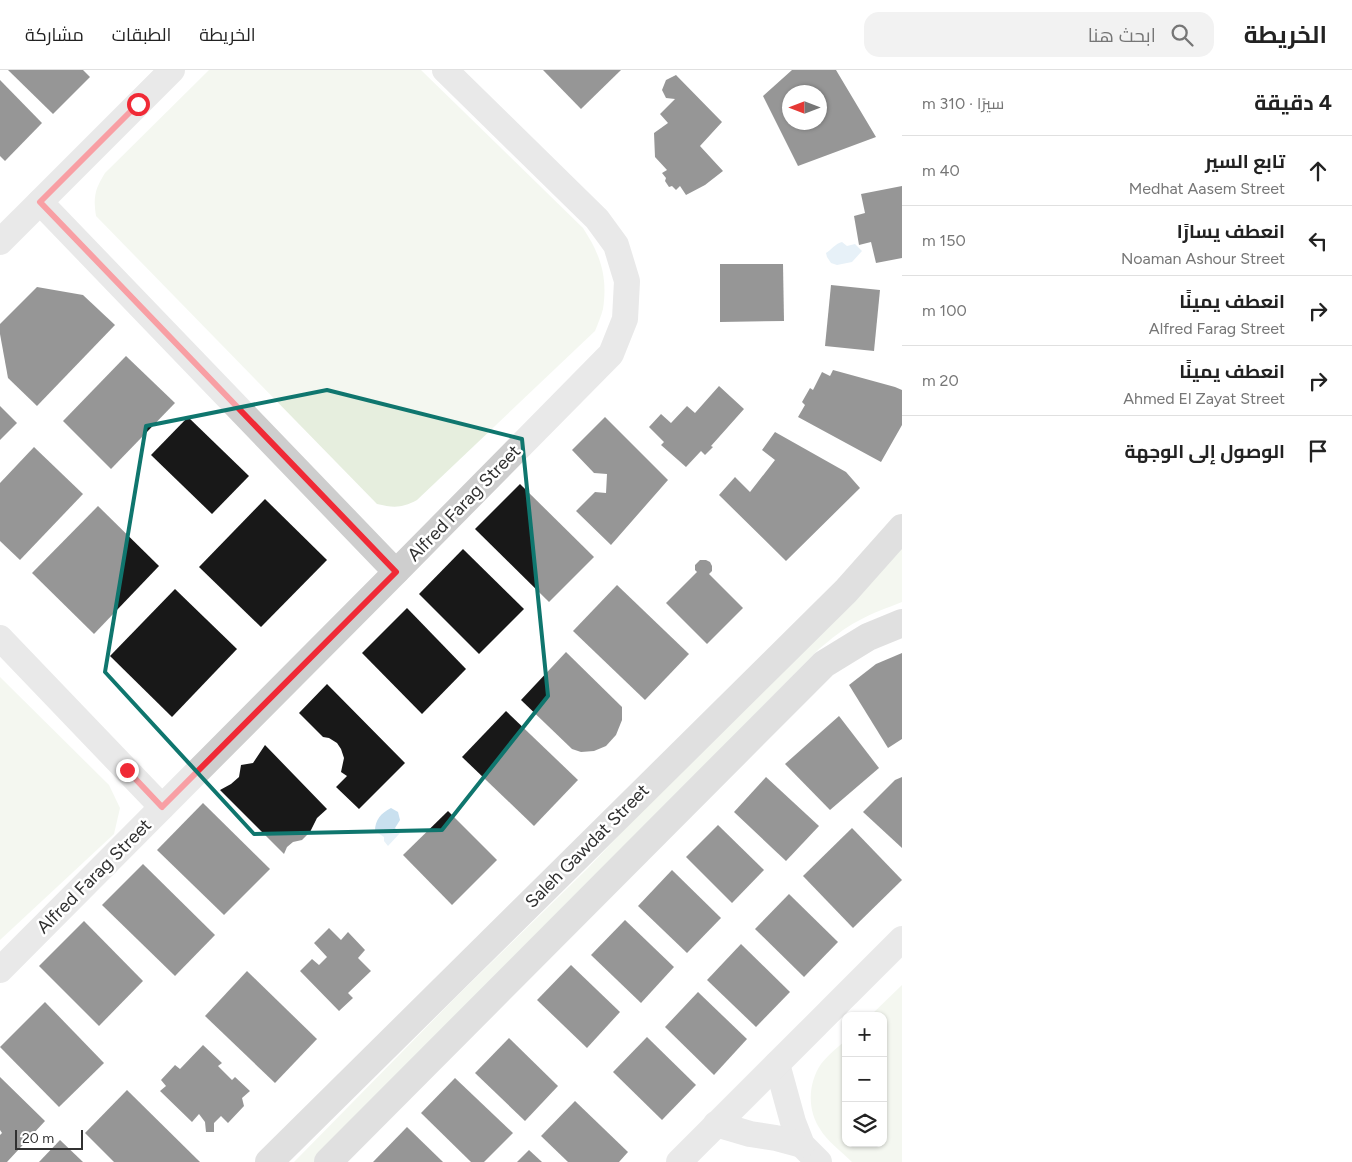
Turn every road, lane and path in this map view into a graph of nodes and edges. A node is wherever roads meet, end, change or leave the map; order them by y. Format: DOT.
graph roads {
  1 [pos="172,70"];
  2 [pos="445,70"];
  3 [pos="40,202"];
  4 [pos="0,242"];
  5 [pos="902,528"];
  6 [pos="396,572"];
  7 [pos="902,623"];
  8 [pos="0,638"];
  9 [pos="162,807"];
  10 [pos="902,939"];
  11 [pos="0,970"];
  12 [pos="777,1064"];
  13 [pos="716,1124"];
  14 [pos="810,1154"];
  15 [pos="268,1162"];
  16 [pos="328,1162"];
  17 [pos="679,1162"];
  1 -- 3 [label="street"];
  2 -- 6 [label="street, Alfred Farag Street"];
  3 -- 4 [label="street"];
  3 -- 6 [label="street"];
  5 -- 15 [label="street, Saleh Gawdat Street"];
  6 -- 9 [label="street, Alfred Farag Street"];
  7 -- 16 [label="street"];
  8 -- 9 [label="street"];
  9 -- 11 [label="street, Alfred Farag Street"];
  10 -- 12 [label="street"];
  12 -- 13 [label="street"];
  12 -- 14 [label="street"];
  13 -- 14 [label="street"];
  13 -- 17 [label="street"];
}
